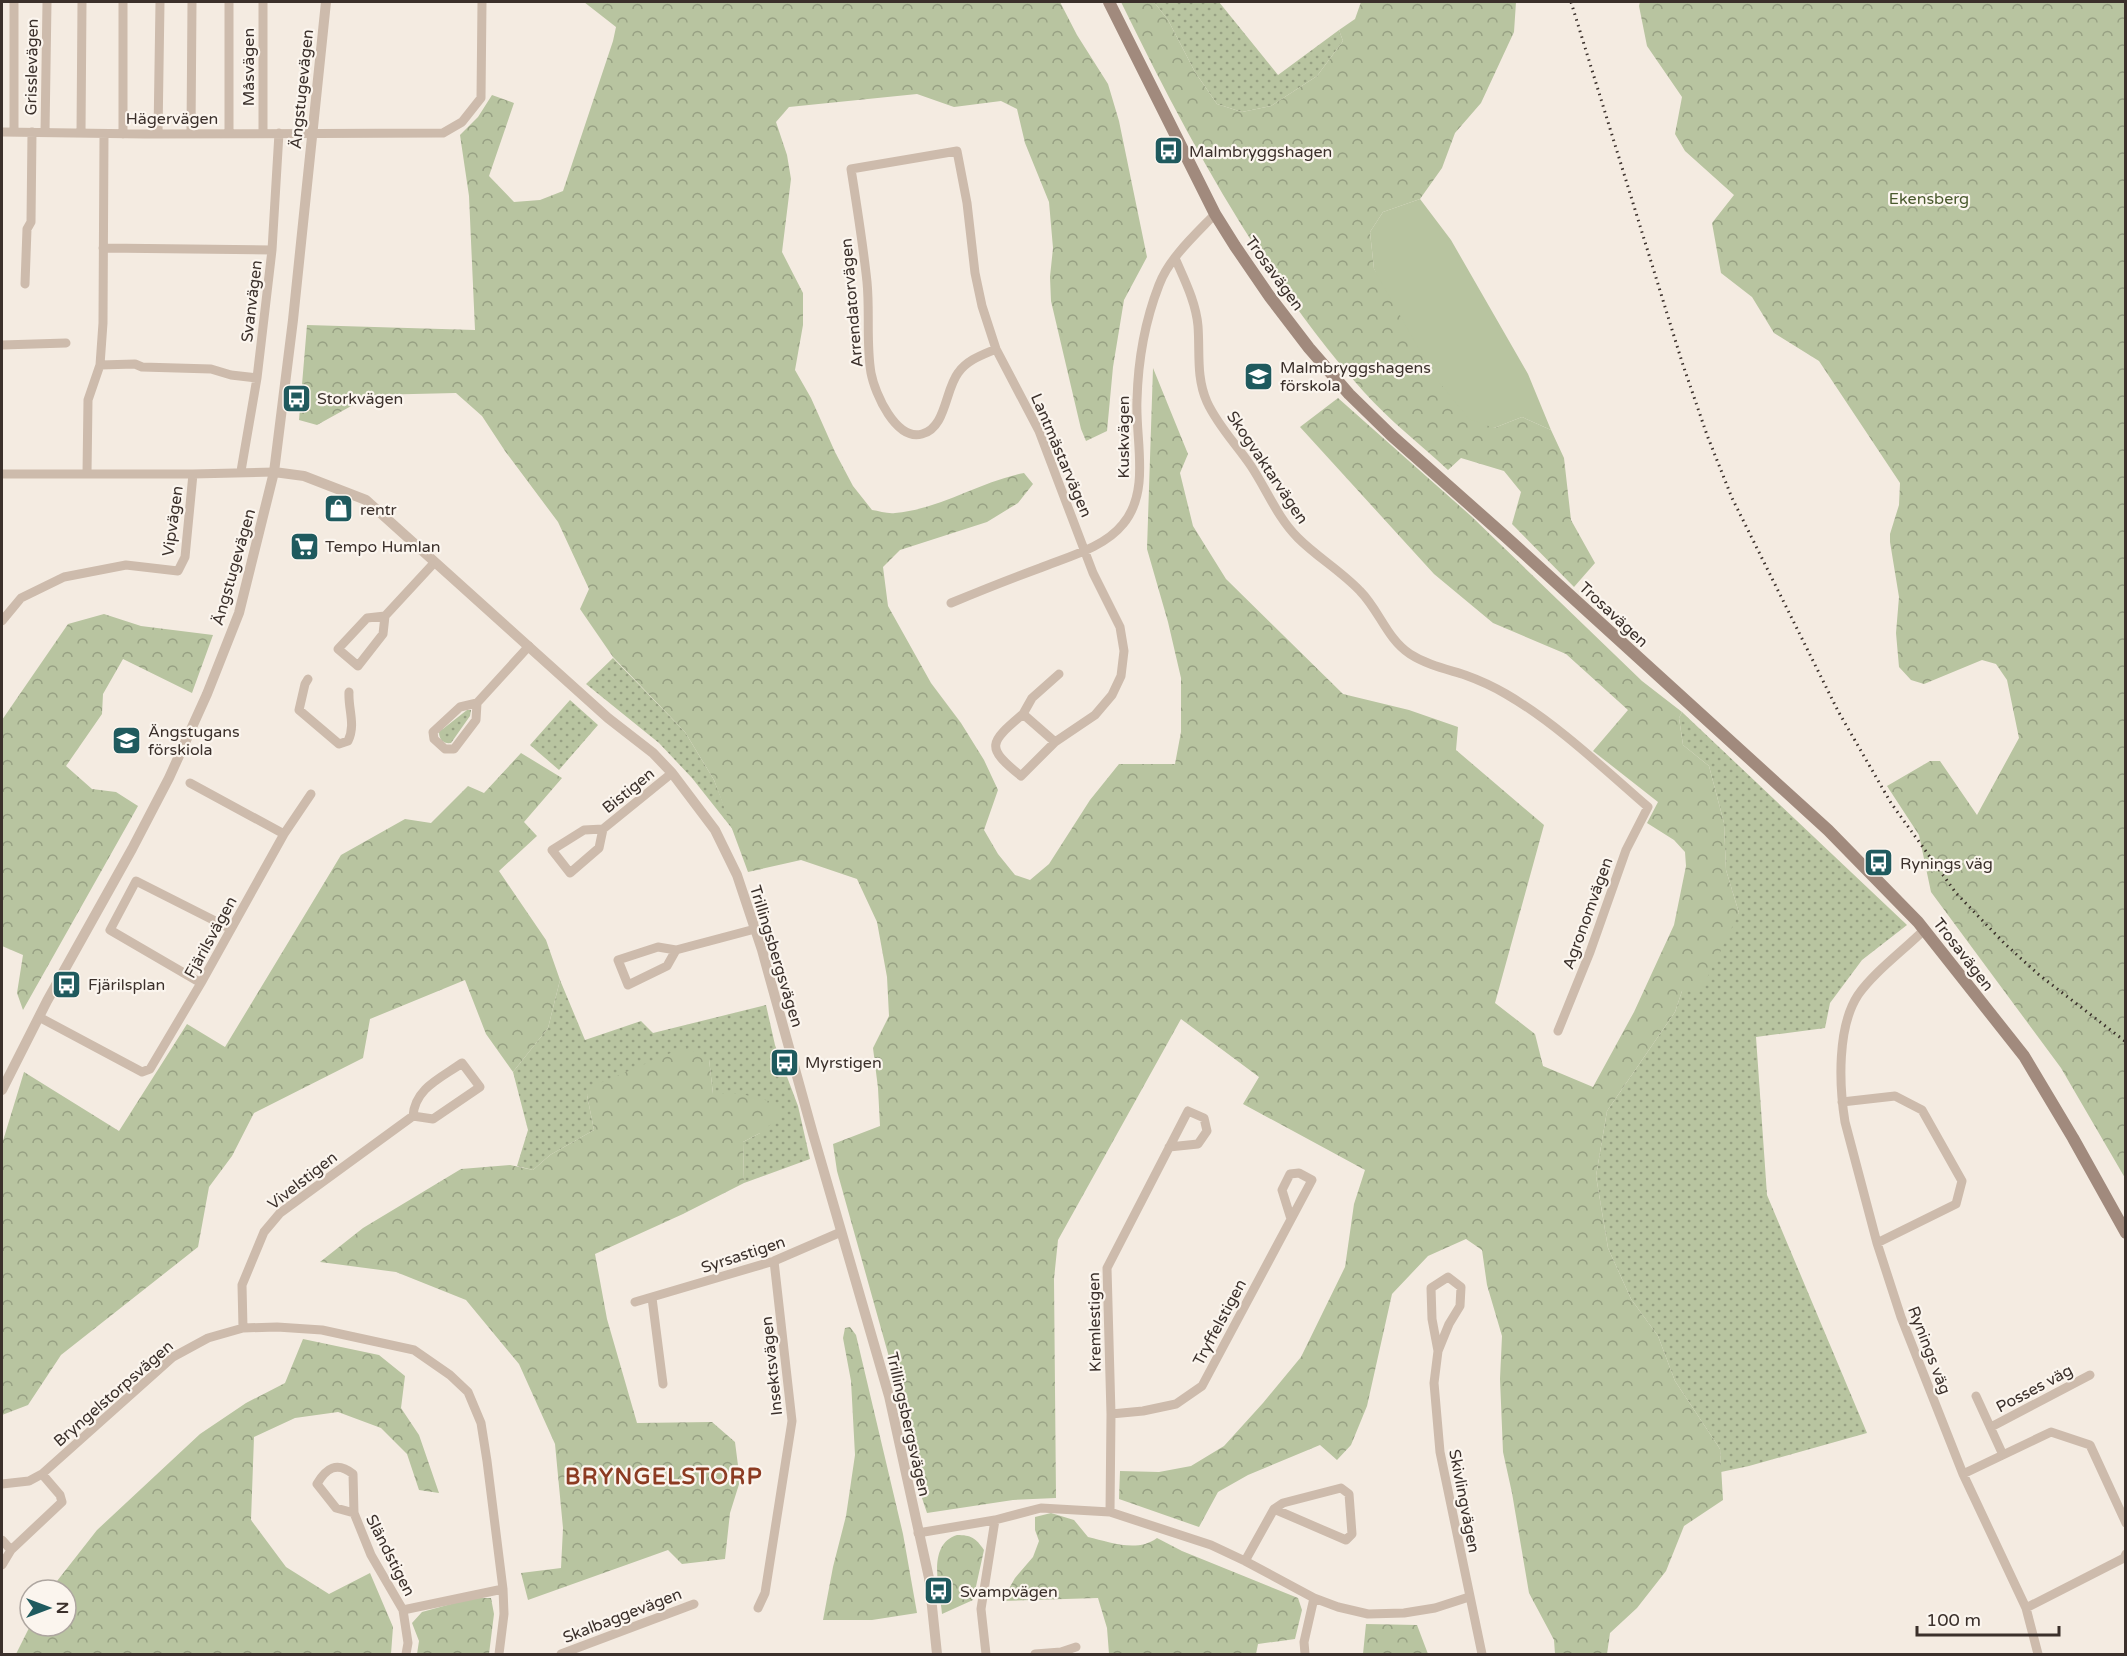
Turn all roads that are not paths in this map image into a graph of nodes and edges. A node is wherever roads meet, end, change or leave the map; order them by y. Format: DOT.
graph roads {
  1 [pos="14,2"];
  2 [pos="48,2"];
  3 [pos="82,2"];
  4 [pos="123,2"];
  5 [pos="160,2"];
  6 [pos="192,2"];
  7 [pos="229,2"];
  8 [pos="263,2"];
  9 [pos="326,2"];
  10 [pos="482,2"];
  11 [pos="1109,2"];
  12 [pos="2,132"];
  13 [pos="14,132"];
  14 [pos="32,132"];
  15 [pos="45,132"];
  16 [pos="81,133"];
  17 [pos="191,133"];
  18 [pos="229,133"];
  19 [pos="262,133"];
  20 [pos="279,133"];
  21 [pos="312,133"];
  22 [pos="104,134"];
  23 [pos="123,134"];
  24 [pos="158,134"];
  25 [pos="957,151"];
  26 [pos="1215,214"];
  27 [pos="103,248"];
  28 [pos="272,250"];
  29 [pos="1175,258"];
  30 [pos="25,284"];
  31 [pos="66,343"];
  32 [pos="2,345"];
  33 [pos="996,349"];
  34 [pos="100,365"];
  35 [pos="257,378"];
  36 [pos="241,471"];
  37 [pos="274,472"];
  38 [pos="87,473"];
  39 [pos="2,474"];
  40 [pos="193,474"];
  41 [pos="1085,550"];
  42 [pos="434,563"];
  43 [pos="951,603"];
  44 [pos="385,616"];
  45 [pos="2,621"];
  46 [pos="529,646"];
  47 [pos="1059,674"];
  48 [pos="308,679"];
  49 [pos="349,692"];
  50 [pos="477,703"];
  51 [pos="1023,714"];
  52 [pos="1055,742"];
  53 [pos="672,773"];
  54 [pos="190,783"];
  55 [pos="311,794"];
  56 [pos="1648,807"];
  57 [pos="603,829"];
  58 [pos="284,834"];
  59 [pos="231,929"];
  60 [pos="755,930"];
  61 [pos="1924,930"];
  62 [pos="676,950"];
  63 [pos="201,983"];
  64 [pos="39,1017"];
  65 [pos="1558,1031"];
  66 [pos="2,1090"];
  67 [pos="1842,1102"];
  68 [pos="413,1116"];
  69 [pos="1169,1147"];
  70 [pos="1291,1219"];
  71 [pos="841,1232"];
  72 [pos="2126,1233"];
  73 [pos="1877,1243"];
  74 [pos="774,1261"];
  75 [pos="652,1298"];
  76 [pos="635,1302"];
  77 [pos="243,1328"];
  78 [pos="1438,1351"];
  79 [pos="2091,1375"];
  80 [pos="663,1384"];
  81 [pos="1976,1396"];
  82 [pos="1111,1414"];
  83 [pos="1990,1427"];
  84 [pos="2003,1455"];
  85 [pos="42,1474"];
  86 [pos="1963,1474"];
  87 [pos="2,1484"];
  88 [pos="1274,1509"];
  89 [pos="1110,1512"];
  90 [pos="354,1513"];
  91 [pos="995,1520"];
  92 [pos="2126,1523"];
  93 [pos="918,1533"];
  94 [pos="2,1540"];
  95 [pos="11,1550"];
  96 [pos="2126,1554"];
  97 [pos="1245,1561"];
  98 [pos="2,1565"];
  99 [pos="503,1589"];
  100 [pos="1469,1598"];
  101 [pos="1314,1599"];
  102 [pos="694,1604"];
  103 [pos="758,1608"];
  104 [pos="2026,1608"];
  105 [pos="403,1611"];
  106 [pos="1076,1647"];
  107 [pos="406,1654"];
  108 [pos="499,1654"];
  109 [pos="561,1654"];
  110 [pos="937,1654"];
  111 [pos="986,1654"];
  112 [pos="1035,1654"];
  113 [pos="1305,1654"];
  114 [pos="1482,1654"];
  115 [pos="2038,1654"];
  1 -- 13 [label="street"];
  2 -- 15 [label="street, Grisslevägen"];
  3 -- 16 [label="street"];
  4 -- 23 [label="street"];
  5 -- 24 [label="street"];
  6 -- 17 [label="street"];
  7 -- 18 [label="street"];
  8 -- 19 [label="street, Måsvägen"];
  9 -- 21 [label="street, Ängstugevägen"];
  10 -- 21 [label="street, Hägervägen"];
  11 -- 26 [label="main road, Trosavägen"];
  12 -- 13 [label="street, Hägervägen"];
  13 -- 14 [label="street, Hägervägen"];
  14 -- 15 [label="street, Hägervägen"];
  14 -- 30 [label="street"];
  15 -- 16 [label="street, Hägervägen"];
  16 -- 22 [label="street, Hägervägen"];
  17 -- 18 [label="street, Hägervägen"];
  17 -- 24 [label="street, Hägervägen"];
  18 -- 19 [label="street, Hägervägen"];
  19 -- 20 [label="street, Hägervägen"];
  20 -- 21 [label="street, Hägervägen"];
  20 -- 28 [label="street, Svanvägen"];
  21 -- 37 [label="street, Ängstugevägen"];
  22 -- 23 [label="street, Hägervägen"];
  22 -- 27 [label="street"];
  23 -- 24 [label="street, Hägervägen"];
  25 -- 33 [label="street, Lantmästarvägen"];
  25 -- 33 [label="street, Arrendatorvägen"];
  26 -- 29 [label="street, Kuskvägen"];
  26 -- 61 [label="main road, Trosavägen"];
  27 -- 28 [label="street"];
  27 -- 34 [label="street"];
  28 -- 35 [label="street, Svanvägen"];
  29 -- 41 [label="street, Kuskvägen"];
  29 -- 56 [label="street, Skogvaktarvägen"];
  31 -- 32 [label="street"];
  33 -- 41 [label="street, Lantmästarvägen"];
  34 -- 35 [label="street"];
  34 -- 38 [label="street"];
  35 -- 36 [label="street, Svanvägen"];
  36 -- 37 [label="street"];
  36 -- 40 [label="street"];
  37 -- 42 [label="street, Trillingsbergsvägen"];
  37 -- 64 [label="street, Ängstugevägen"];
  38 -- 39 [label="street"];
  38 -- 40 [label="street"];
  40 -- 45 [label="street, Vipvägen"];
  41 -- 43 [label="street, Kuskvägen"];
  41 -- 52 [label="street, Lantmästarvägen"];
  42 -- 44 [label="street"];
  42 -- 46 [label="street, Trillingsbergsvägen"];
  44 -- 44 [label="street"];
  46 -- 50 [label="street"];
  46 -- 53 [label="street, Trillingsbergsvägen"];
  47 -- 51 [label="street, Lantmästarvägen"];
  48 -- 49 [label="street"];
  50 -- 50 [label="street"];
  51 -- 52 [label="street"];
  51 -- 52 [label="street, Lantmästarvägen"];
  53 -- 57 [label="street, Bistigen"];
  53 -- 60 [label="street, Trillingsbergsvägen"];
  54 -- 58 [label="street"];
  55 -- 58 [label="street, Fjärilsvägen"];
  56 -- 65 [label="street, Agronomvägen"];
  57 -- 57 [label="street, Bistigen"];
  58 -- 59 [label="street, Fjärilsvägen"];
  59 -- 63 [label="street, Fjärilsvägen"];
  59 -- 63 [label="street"];
  60 -- 62 [label="street"];
  60 -- 71 [label="street, Trillingsbergsvägen"];
  61 -- 67 [label="street, Rynings väg"];
  61 -- 72 [label="main road, Trosavägen"];
  62 -- 62 [label="street"];
  63 -- 64 [label="street, Fjärilsvägen"];
  64 -- 66 [label="street, Ängstugevägen"];
  67 -- 73 [label="street, Rynings väg"];
  67 -- 73 [label="street"];
  68 -- 68 [label="street, Vivelstigen"];
  68 -- 77 [label="street, Vivelstigen"];
  69 -- 69 [label="street, Kremlestigen"];
  69 -- 82 [label="street, Kremlestigen"];
  70 -- 70 [label="street, Tryffelstigen"];
  70 -- 82 [label="street, Tryffelstigen"];
  71 -- 74 [label="street, Syrsastigen"];
  71 -- 93 [label="street, Trillingsbergsvägen"];
  73 -- 86 [label="street, Rynings väg"];
  74 -- 75 [label="street, Syrsastigen"];
  74 -- 103 [label="street, Insektsvägen"];
  75 -- 76 [label="street, Syrsastigen"];
  75 -- 80 [label="street"];
  77 -- 85 [label="street, Bryngelstorpsvägen"];
  77 -- 99 [label="street, Bryngelstorpsvägen"];
  78 -- 78 [label="street, Skivlingvägen"];
  78 -- 100 [label="street, Skivlingvägen"];
  79 -- 83 [label="street, Posses väg"];
  81 -- 83 [label="street, Posses väg"];
  82 -- 89 [label="street, Kremlestigen"];
  83 -- 84 [label="street, Posses väg"];
  84 -- 86 [label="street"];
  84 -- 92 [label="street"];
  85 -- 87 [label="street, Bryngelstorpsvägen"];
  85 -- 95 [label="street"];
  86 -- 104 [label="street, Rynings väg"];
  88 -- 88 [label="street"];
  88 -- 97 [label="street"];
  89 -- 91 [label="street"];
  89 -- 97 [label="street"];
  90 -- 90 [label="street, Sländstigen"];
  90 -- 105 [label="street, Sländstigen"];
  91 -- 93 [label="street"];
  91 -- 111 [label="street"];
  93 -- 110 [label="street, Trillingsbergsvägen"];
  94 -- 95 [label="street"];
  95 -- 98 [label="street"];
  96 -- 104 [label="street"];
  97 -- 101 [label="street"];
  99 -- 105 [label="street, Sländstigen"];
  99 -- 108 [label="street, Bryngelstorpsvägen"];
  100 -- 101 [label="street"];
  100 -- 114 [label="street, Skivlingvägen"];
  101 -- 113 [label="street"];
  102 -- 109 [label="street, Skalbaggevägen"];
  104 -- 115 [label="street, Rynings väg"];
  105 -- 107 [label="street, Sländstigen"];
  106 -- 112 [label="street"];
}
